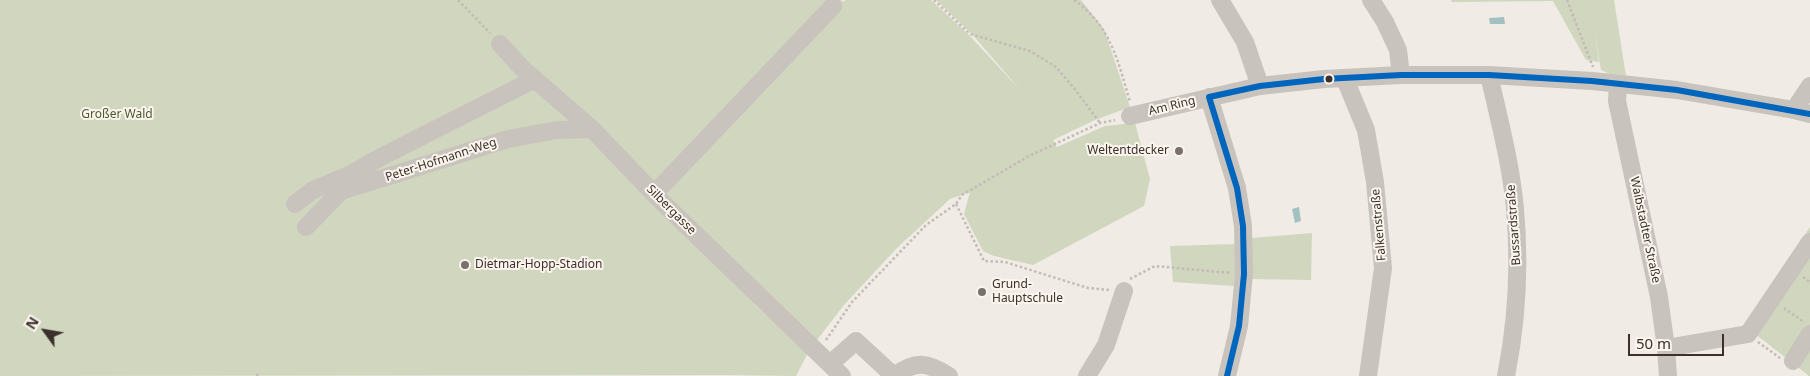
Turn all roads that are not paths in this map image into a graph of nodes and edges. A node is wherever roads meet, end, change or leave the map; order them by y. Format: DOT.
graph roads {
  1 [pos="1220,0"];
  2 [pos="1372,0"];
  3 [pos="833,6"];
  4 [pos="500,44"];
  5 [pos="1402,75"];
  6 [pos="1489,75"];
  7 [pos="535,79"];
  8 [pos="1344,79"];
  9 [pos="1618,84"];
  10 [pos="1260,86"];
  11 [pos="1810,86"];
  12 [pos="1209,97"];
  13 [pos="1802,112"];
  14 [pos="1132,116"];
  15 [pos="592,128"];
  16 [pos="654,194"];
  17 [pos="295,204"];
  18 [pos="306,227"];
  19 [pos="1810,242"];
  20 [pos="1124,291"];
  21 [pos="1810,334"];
  22 [pos="1666,348"];
  23 [pos="1790,362"];
  24 [pos="835,372"];
  25 [pos="1231,375"];
  26 [pos="894,376"];
  27 [pos="949,376"];
  28 [pos="1086,376"];
  29 [pos="1368,376"];
  30 [pos="1506,376"];
  31 [pos="1668,376"];
  1 -- 10 [label="street"];
  2 -- 5 [label="street"];
  3 -- 16 [label="street"];
  4 -- 7 [label="street, Silbergasse"];
  5 -- 6 [label="street, Am Ring"];
  5 -- 8 [label="street, Am Ring"];
  6 -- 9 [label="street, Am Ring"];
  6 -- 30 [label="street, Bussardstraße"];
  7 -- 15 [label="street, Silbergasse"];
  7 -- 17 [label="street"];
  8 -- 10 [label="street, Am Ring"];
  8 -- 29 [label="street, Falkenstraße"];
  9 -- 13 [label="street, Am Ring"];
  9 -- 22 [label="street, Waibstadter Straße"];
  10 -- 12 [label="street, Am Ring"];
  11 -- 13 [label="street"];
  12 -- 14 [label="street, Am Ring"];
  12 -- 25 [label="street"];
  15 -- 16 [label="street, Silbergasse"];
  15 -- 18 [label="street, Peter-Hofmann-Weg"];
  16 -- 24 [label="street, Silbergasse"];
  19 -- 22 [label="street"];
  20 -- 28 [label="street"];
  21 -- 23 [label="street"];
  22 -- 31 [label="street, Waibstadter Straße"];
  24 -- 26 [label="street"];
  26 -- 27 [label="street"];
}
